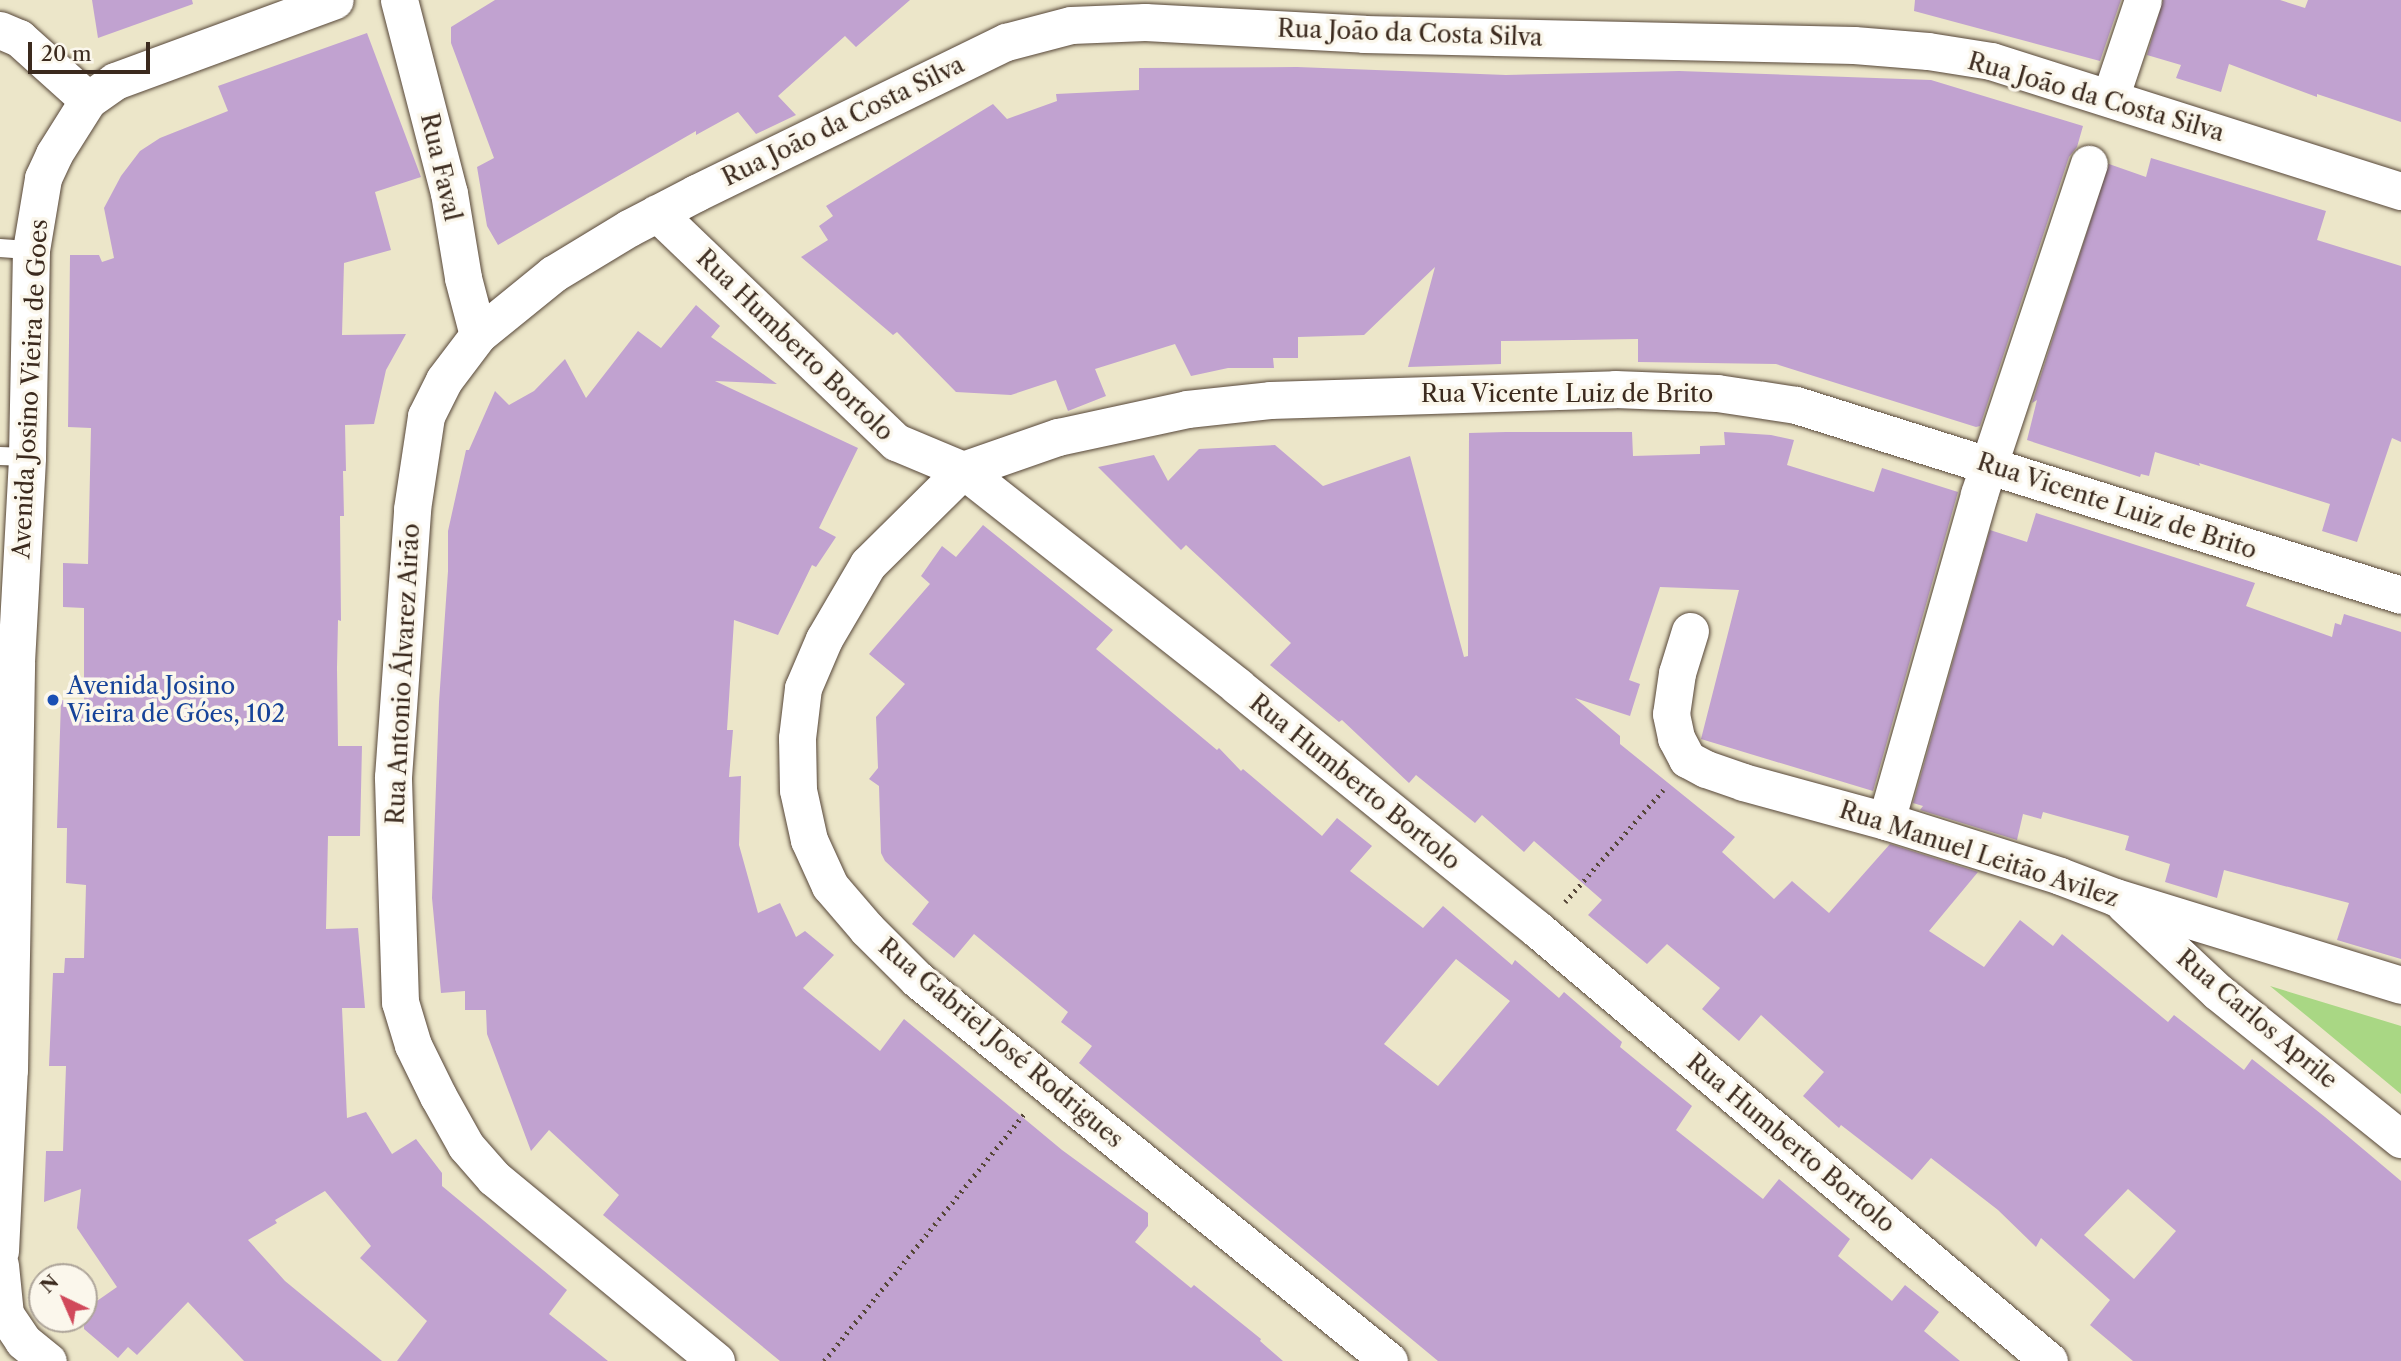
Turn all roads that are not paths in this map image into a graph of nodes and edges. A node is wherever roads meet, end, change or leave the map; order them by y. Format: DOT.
graph roads {
  1 [pos="335,0"];
  2 [pos="399,0"];
  3 [pos="2143,0"];
  4 [pos="0,30"];
  5 [pos="2110,98"];
  6 [pos="88,100"];
  7 [pos="2089,164"];
  8 [pos="2401,191"];
  9 [pos="657,213"];
  10 [pos="16,249"];
  11 [pos="478,335"];
  12 [pos="13,457"];
  13 [pos="1989,464"];
  14 [pos="963,470"];
  15 [pos="2401,595"];
  16 [pos="1690,631"];
  17 [pos="8,661"];
  18 [pos="1886,821"];
  19 [pos="6,867"];
  20 [pos="2115,897"];
  21 [pos="2401,985"];
  22 [pos="5,1070"];
  23 [pos="2401,1139"];
  24 [pos="0,1251"];
  25 [pos="0,1265"];
  26 [pos="48,1361"];
  27 [pos="716,1361"];
  28 [pos="1389,1361"];
  29 [pos="2049,1361"];
  1 -- 6 [label="street, Avenida Josino Vieira de Goes"];
  2 -- 11 [label="street, Rua Faval"];
  3 -- 5 [label="street"];
  4 -- 6 [label="street"];
  5 -- 8 [label="street, Rua João da Costa Silva"];
  5 -- 9 [label="street, Rua João da Costa Silva"];
  6 -- 10 [label="street, Avenida Josino Vieira de Goes"];
  7 -- 13 [label="street"];
  9 -- 11 [label="street, Rua João da Costa Silva"];
  9 -- 14 [label="street, Rua Humberto Bortolo"];
  10 -- 12 [label="street, Avenida Josino Vieira de Goes"];
  11 -- 27 [label="street, Rua Antonio Álvarez Airão"];
  12 -- 17 [label="street, Avenida Josino Vieira de Goes"];
  13 -- 14 [label="street, Rua Vicente Luiz de Brito"];
  13 -- 15 [label="street, Rua Vicente Luiz de Brito"];
  13 -- 18 [label="street"];
  14 -- 28 [label="street, Rua Gabriel José Rodrigues"];
  14 -- 29 [label="street, Rua Humberto Bortolo"];
  16 -- 18 [label="street, Rua Manuel Leitão Avilez"];
  17 -- 19 [label="street, Avenida Josino Vieira de Goes"];
  18 -- 20 [label="street, Rua Manuel Leitão Avilez"];
  19 -- 22 [label="street, Avenida Josino Vieira de Goes"];
  20 -- 21 [label="street, Rua Manuel Leitão Avilez"];
  20 -- 23 [label="street, Rua Carlos Aprile"];
  22 -- 24 [label="street, Avenida Josino Vieira de Goes"];
  25 -- 26 [label="street"];
}
